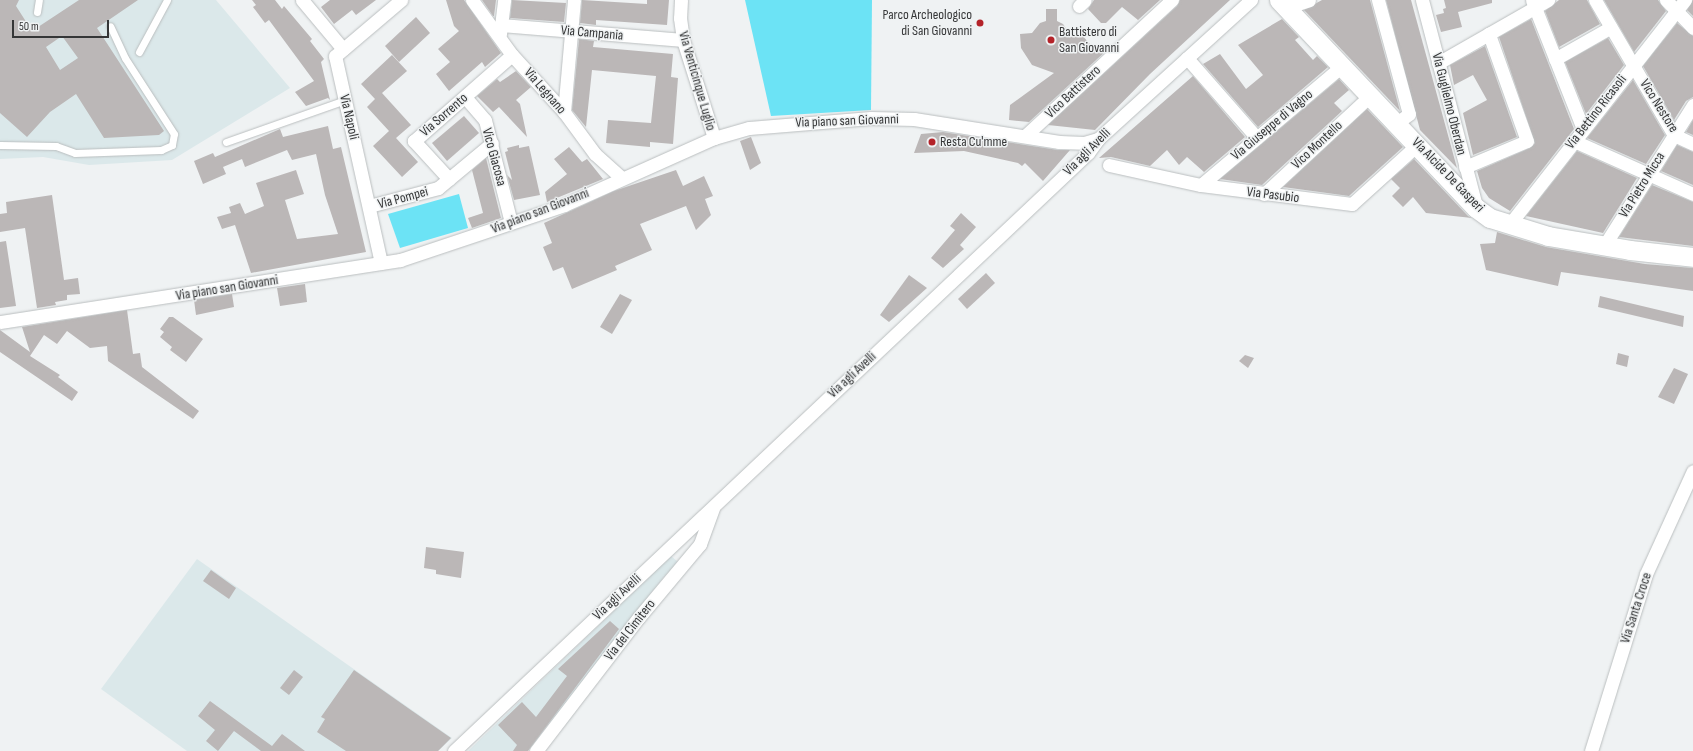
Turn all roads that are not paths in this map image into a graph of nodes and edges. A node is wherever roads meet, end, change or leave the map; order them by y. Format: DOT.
graph roads {
  1 [pos="39,0"];
  2 [pos="168,0"];
  3 [pos="302,0"];
  4 [pos="401,0"];
  5 [pos="472,0"];
  6 [pos="504,0"];
  7 [pos="574,0"];
  8 [pos="681,0"];
  9 [pos="1172,0"];
  10 [pos="1251,0"];
  11 [pos="1309,0"];
  12 [pos="1378,0"];
  13 [pos="1422,0"];
  14 [pos="1548,0"];
  15 [pos="1595,0"];
  16 [pos="1666,0"];
  17 [pos="1685,0"];
  18 [pos="1283,4"];
  19 [pos="1533,4"];
  20 [pos="37,12"];
  21 [pos="1675,12"];
  22 [pos="501,25"];
  23 [pos="110,26"];
  24 [pos="1611,27"];
  25 [pos="1693,28"];
  26 [pos="572,31"];
  27 [pos="1489,34"];
  28 [pos="500,39"];
  29 [pos="683,40"];
  30 [pos="343,49"];
  31 [pos="139,52"];
  32 [pos="512,55"];
  33 [pos="1187,58"];
  34 [pos="1555,59"];
  35 [pos="1438,63"];
  36 [pos="1633,64"];
  37 [pos="1343,65"];
  38 [pos="1370,95"];
  39 [pos="465,96"];
  40 [pos="345,100"];
  41 [pos="1693,105"];
  42 [pos="564,112"];
  43 [pos="1398,122"];
  44 [pos="1583,129"];
  45 [pos="1026,135"];
  46 [pos="1674,135"];
  47 [pos="714,138"];
  48 [pos="1257,138"];
  49 [pos="1098,139"];
  50 [pos="1574,141"];
  51 [pos="226,142"];
  52 [pos="492,143"];
  53 [pos="1693,144"];
  54 [pos="0,145"];
  55 [pos="1416,145"];
  56 [pos="1109,165"];
  57 [pos="1465,167"];
  58 [pos="1649,174"];
  59 [pos="622,178"];
  60 [pos="449,179"];
  61 [pos="1201,186"];
  62 [pos="1264,194"];
  63 [pos="1693,194"];
  64 [pos="370,206"];
  65 [pos="1476,208"];
  66 [pos="511,223"];
  67 [pos="1509,225"];
  68 [pos="1604,246"];
  69 [pos="1693,257"];
  70 [pos="381,263"];
  71 [pos="0,322"];
  72 [pos="1693,471"];
  73 [pos="715,504"];
  74 [pos="454,751"];
  75 [pos="536,751"];
  76 [pos="1591,751"];
  1 -- 20 [label="lane"];
  2 -- 31 [label="lane"];
  3 -- 30 [label="street"];
  4 -- 30 [label="street, Via Napoli"];
  5 -- 28 [label="street, Via Legnano"];
  6 -- 22 [label="street"];
  7 -- 26 [label="street"];
  8 -- 29 [label="street, Via Venticinque Luglio"];
  9 -- 45 [label="street, Vico Battistero"];
  10 -- 33 [label="street, Via agli Avelli"];
  11 -- 18 [label="street"];
  12 -- 43 [label="street"];
  13 -- 35 [label="street, Via Guglielmo Oberdan"];
  14 -- 19 [label="street"];
  15 -- 24 [label="street, Vico Nestore"];
  16 -- 21 [label="street"];
  17 -- 21 [label="street, Via Bettino Ricasoli"];
  18 -- 37 [label="street, Via Alcide De Gasperi"];
  19 -- 27 [label="street"];
  19 -- 34 [label="street"];
  21 -- 25 [label="street"];
  21 -- 36 [label="street, Via Bettino Ricasoli"];
  22 -- 26 [label="street, Via Campania"];
  22 -- 28 [label="street"];
  23 -- 54 [label="lane"];
  24 -- 34 [label="street"];
  24 -- 36 [label="street, Vico Nestore"];
  26 -- 29 [label="street, Via Campania"];
  26 -- 42 [label="street"];
  27 -- 35 [label="street"];
  27 -- 57 [label="street"];
  28 -- 32 [label="street, Via Legnano"];
  29 -- 47 [label="street, Via Venticinque Luglio"];
  30 -- 40 [label="street, Via Napoli"];
  32 -- 39 [label="street, Via Sorrento"];
  32 -- 42 [label="street, Via Legnano"];
  33 -- 48 [label="street"];
  33 -- 49 [label="street, Via agli Avelli"];
  34 -- 44 [label="street"];
  35 -- 57 [label="street, Via Guglielmo Oberdan"];
  36 -- 44 [label="street, Via Bettino Ricasoli"];
  36 -- 46 [label="street, Vico Nestore"];
  37 -- 38 [label="street, Via Alcide De Gasperi"];
  37 -- 48 [label="street, Via Giuseppe di Vagno"];
  38 -- 43 [label="street, Via Alcide De Gasperi"];
  38 -- 62 [label="street, Vico Montello"];
  39 -- 52 [label="street, Vico Giacosa"];
  39 -- 60 [label="street, Via Sorrento"];
  40 -- 51 [label="lane"];
  40 -- 64 [label="street, Via Napoli"];
  41 -- 46 [label="street, Via Pietro Micca"];
  42 -- 59 [label="street, Via Legnano"];
  43 -- 55 [label="street, Via Alcide De Gasperi"];
  44 -- 50 [label="street, Via Bettino Ricasoli"];
  45 -- 47 [label="street, Via piano san Giovanni"];
  45 -- 49 [label="street, Via piano san Giovanni"];
  46 -- 53 [label="street, Vico Nestore"];
  46 -- 58 [label="street, Via Pietro Micca"];
  47 -- 59 [label="street, Via piano san Giovanni"];
  48 -- 61 [label="street, Via Giuseppe di Vagno"];
  49 -- 73 [label="street, Via agli Avelli"];
  50 -- 58 [label="street"];
  50 -- 67 [label="street, Via Bettino Ricasoli"];
  52 -- 60 [label="street, Via Pompei"];
  52 -- 66 [label="street, Vico Giacosa"];
  55 -- 62 [label="street, Via Pasubio"];
  55 -- 65 [label="street, Via Alcide De Gasperi"];
  56 -- 61 [label="street, Via Pasubio"];
  57 -- 65 [label="street, Via Guglielmo Oberdan"];
  58 -- 63 [label="street"];
  58 -- 68 [label="street, Via Pietro Micca"];
  59 -- 66 [label="street, Via piano san Giovanni"];
  60 -- 64 [label="street, Via Pompei"];
  61 -- 62 [label="street, Via Pasubio"];
  64 -- 70 [label="street, Via Napoli"];
  65 -- 67 [label="street, Via Alcide De Gasperi"];
  66 -- 70 [label="street, Via piano san Giovanni"];
  67 -- 68 [label="street, Via Alcide De Gasperi"];
  68 -- 69 [label="street, Via Alcide De Gasperi"];
  70 -- 71 [label="street, Via piano san Giovanni"];
  72 -- 76 [label="street, Via Santa Croce"];
  73 -- 74 [label="street, Via agli Avelli"];
  73 -- 75 [label="street, Via del Cimitero"];
}
